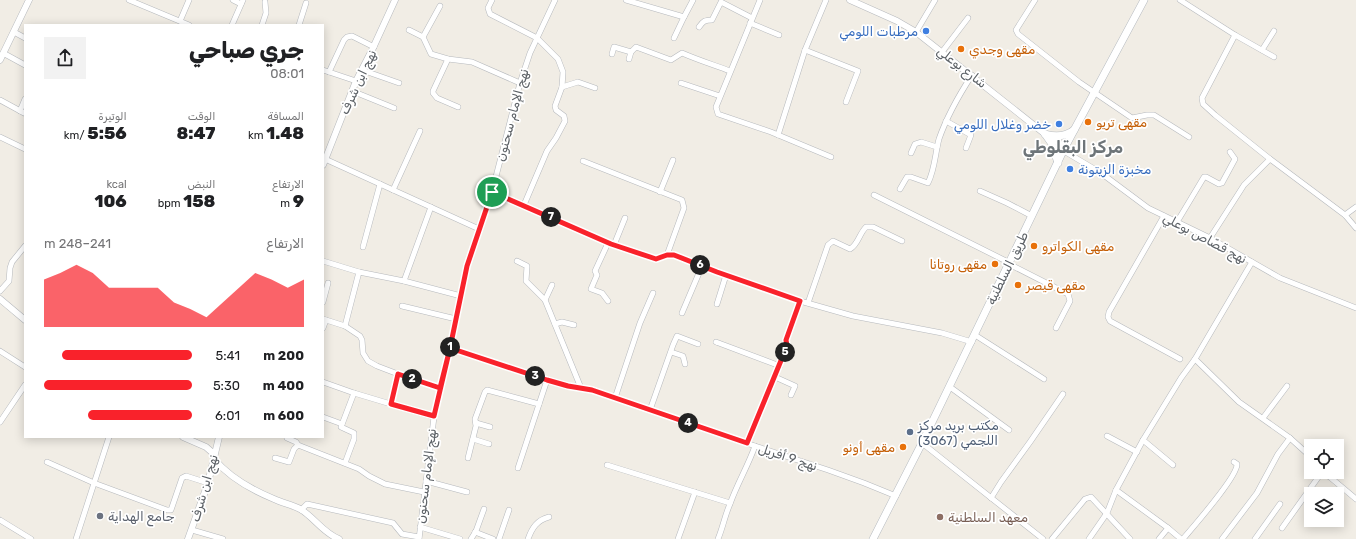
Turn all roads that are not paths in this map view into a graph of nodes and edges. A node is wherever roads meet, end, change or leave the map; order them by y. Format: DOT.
graph roads {
  1 [pos="29,0"];
  2 [pos="129,0"];
  3 [pos="189,0"];
  4 [pos="233,0"];
  5 [pos="394,0"];
  6 [pos="492,0"];
  7 [pos="555,0"];
  8 [pos="626,0"];
  9 [pos="693,0"];
  10 [pos="760,0"];
  11 [pos="826,0"];
  12 [pos="850,0"];
  13 [pos="935,0"];
  14 [pos="1035,0"];
  15 [pos="1144,0"];
  16 [pos="1180,0"];
  17 [pos="242,2"];
  18 [pos="265,2"];
  19 [pos="306,3"];
  20 [pos="864,3"];
  21 [pos="440,6"];
  22 [pos="684,17"];
  23 [pos="968,18"];
  24 [pos="180,21"];
  25 [pos="751,21"];
  26 [pos="187,24"];
  27 [pos="232,24"];
  28 [pos="262,24"];
  29 [pos="299,24"];
  30 [pos="699,27"];
  31 [pos="409,30"];
  32 [pos="14,32"];
  33 [pos="916,32"];
  34 [pos="1274,32"];
  35 [pos="779,35"];
  36 [pos="1235,35"];
  37 [pos="24,37"];
  38 [pos="423,37"];
  39 [pos="537,38"];
  40 [pos="674,38"];
  41 [pos="374,47"];
  42 [pos="805,50"];
  43 [pos="1262,50"];
  44 [pos="631,52"];
  45 [pos="942,52"];
  46 [pos="3,53"];
  47 [pos="612,54"];
  48 [pos="1274,57"];
  49 [pos="448,58"];
  50 [pos="629,59"];
  51 [pos="0,60"];
  52 [pos="24,64"];
  53 [pos="324,70"];
  54 [pos="362,70"];
  55 [pos="730,71"];
  56 [pos="329,72"];
  57 [pos="972,75"];
  58 [pos="356,81"];
  59 [pos="399,83"];
  60 [pos="520,83"];
  61 [pos="681,83"];
  62 [pos="562,87"];
  63 [pos="595,88"];
  64 [pos="352,91"];
  65 [pos="1094,93"];
  66 [pos="720,96"];
  67 [pos="0,100"];
  68 [pos="846,102"];
  69 [pos="458,107"];
  70 [pos="394,108"];
  71 [pos="22,112"];
  72 [pos="946,121"];
  73 [pos="1077,127"];
  74 [pos="420,131"];
  75 [pos="1045,134"];
  76 [pos="778,135"];
  77 [pos="0,137"];
  78 [pos="1189,137"];
  79 [pos="937,147"];
  80 [pos="966,148"];
  81 [pos="24,149"];
  82 [pos="1065,149"];
  83 [pos="1230,152"];
  84 [pos="911,153"];
  85 [pos="831,157"];
  86 [pos="1270,159"];
  87 [pos="674,160"];
  88 [pos="583,161"];
  89 [pos="324,162"];
  90 [pos="1058,162"];
  91 [pos="380,184"];
  92 [pos="900,189"];
  93 [pos="393,190"];
  94 [pos="980,191"];
  95 [pos="492,192"];
  96 [pos="660,192"];
  97 [pos="874,195"];
  98 [pos="524,205"];
  99 [pos="431,207"];
  100 [pos="1356,207"];
  101 [pos="1345,215"];
  102 [pos="1032,216"];
  103 [pos="1164,216"];
  104 [pos="625,218"];
  105 [pos="1177,222"];
  106 [pos="1356,228"];
  107 [pos="480,229"];
  108 [pos="1210,238"];
  109 [pos="608,242"];
  110 [pos="902,242"];
  111 [pos="614,245"];
  112 [pos="24,247"];
  113 [pos="363,247"];
  114 [pos="667,255"];
  115 [pos="517,261"];
  116 [pos="324,262"];
  117 [pos="1252,262"];
  118 [pos="1009,264"];
  119 [pos="702,266"];
  120 [pos="359,272"];
  121 [pos="726,276"];
  122 [pos="404,282"];
  123 [pos="328,283"];
  124 [pos="552,285"];
  125 [pos="0,291"];
  126 [pos="653,293"];
  127 [pos="461,296"];
  128 [pos="324,298"];
  129 [pos="0,299"];
  130 [pos="546,300"];
  131 [pos="608,301"];
  132 [pos="800,301"];
  133 [pos="808,303"];
  134 [pos="717,304"];
  135 [pos="402,306"];
  136 [pos="1356,308"];
  137 [pos="682,313"];
  138 [pos="24,319"];
  139 [pos="324,319"];
  140 [pos="456,319"];
  141 [pos="555,324"];
  142 [pos="574,325"];
  143 [pos="345,326"];
  144 [pos="1056,328"];
  145 [pos="974,338"];
  146 [pos="716,342"];
  147 [pos="698,344"];
  148 [pos="450,348"];
  149 [pos="0,351"];
  150 [pos="670,352"];
  151 [pos="1180,359"];
  152 [pos="1196,359"];
  153 [pos="685,364"];
  154 [pos="24,366"];
  155 [pos="780,366"];
  156 [pos="398,374"];
  157 [pos="775,377"];
  158 [pos="1044,379"];
  159 [pos="547,380"];
  160 [pos="324,382"];
  161 [pos="24,386"];
  162 [pos="950,386"];
  163 [pos="1287,386"];
  164 [pos="440,388"];
  165 [pos="581,388"];
  166 [pos="354,393"];
  167 [pos="1063,394"];
  168 [pos="791,395"];
  169 [pos="615,398"];
  170 [pos="391,404"];
  171 [pos="539,404"];
  172 [pos="650,410"];
  173 [pos="434,416"];
  174 [pos="324,417"];
  175 [pos="1263,418"];
  176 [pos="0,422"];
  177 [pos="476,423"];
  178 [pos="342,424"];
  179 [pos="490,427"];
  180 [pos="1010,430"];
  181 [pos="1107,436"];
  182 [pos="109,438"];
  183 [pos="185,438"];
  184 [pos="218,438"];
  185 [pos="287,438"];
  186 [pos="1290,438"];
  187 [pos="473,439"];
  188 [pos="1143,440"];
  189 [pos="747,443"];
  190 [pos="922,443"];
  191 [pos="489,444"];
  192 [pos="298,445"];
  193 [pos="754,446"];
  194 [pos="1304,451"];
  195 [pos="1136,452"];
  196 [pos="214,457"];
  197 [pos="275,458"];
  198 [pos="468,458"];
  199 [pos="47,462"];
  200 [pos="1234,462"];
  201 [pos="345,463"];
  202 [pos="1174,464"];
  203 [pos="607,465"];
  204 [pos="518,468"];
  205 [pos="1317,479"];
  206 [pos="1332,479"];
  207 [pos="426,481"];
  208 [pos="94,483"];
  209 [pos="208,483"];
  210 [pos="1116,490"];
  211 [pos="424,492"];
  212 [pos="467,492"];
  213 [pos="695,492"];
  214 [pos="896,496"];
  215 [pos="991,498"];
  216 [pos="1356,499"];
  217 [pos="730,503"];
  218 [pos="1280,504"];
  219 [pos="484,509"];
  220 [pos="301,510"];
  221 [pos="509,510"];
  222 [pos="1107,513"];
  223 [pos="549,517"];
  224 [pos="0,520"];
  225 [pos="420,527"];
  226 [pos="1168,528"];
  227 [pos="1282,528"];
  228 [pos="192,530"];
  229 [pos="475,532"];
  230 [pos="336,538"];
  231 [pos="419,538"];
  232 [pos="31,539"];
  233 [pos="76,539"];
  234 [pos="188,539"];
  235 [pos="223,539"];
  236 [pos="460,539"];
  237 [pos="471,539"];
  238 [pos="493,539"];
  239 [pos="499,539"];
  240 [pos="528,539"];
  241 [pos="678,539"];
  242 [pos="718,539"];
  243 [pos="874,539"];
  244 [pos="1043,539"];
  245 [pos="1052,539"];
  246 [pos="1089,539"];
  247 [pos="1130,539"];
  248 [pos="1160,539"];
  249 [pos="1182,539"];
  250 [pos="1222,539"];
  251 [pos="1255,539"];
  1 -- 32 [label="street"];
  2 -- 24 [label="street"];
  3 -- 24 [label="street"];
  4 -- 17 [label="street"];
  5 -- 41 [label="street, نهج ابن شرف"];
  6 -- 39 [label="street"];
  7 -- 39 [label="street, نهج الإمام سحنون"];
  8 -- 22 [label="street"];
  9 -- 22 [label="street"];
  10 -- 25 [label="street"];
  11 -- 42 [label="street"];
  12 -- 20 [label="street, شارع بوعلي"];
  13 -- 33 [label="street"];
  14 -- 65 [label="street"];
  15 -- 65 [label="main road, طريق السلطنية"];
  16 -- 36 [label="street"];
  17 -- 27 [label="street"];
  18 -- 28 [label="street"];
  19 -- 29 [label="street"];
  20 -- 33 [label="street, شارع بوعلي"];
  21 -- 38 [label="street"];
  22 -- 40 [label="street"];
  23 -- 45 [label="street"];
  24 -- 26 [label="street"];
  25 -- 30 [label="street"];
  25 -- 35 [label="street"];
  25 -- 55 [label="street"];
  31 -- 38 [label="street"];
  32 -- 37 [label="street"];
  32 -- 46 [label="street"];
  33 -- 45 [label="street, شارع بوعلي"];
  34 -- 43 [label="street"];
  36 -- 43 [label="street"];
  36 -- 86 [label="street"];
  38 -- 49 [label="street"];
  39 -- 60 [label="street, نهج الإمام سحنون"];
  39 -- 62 [label="street"];
  41 -- 54 [label="street, نهج ابن شرف"];
  41 -- 56 [label="street"];
  42 -- 68 [label="street"];
  42 -- 76 [label="street"];
  43 -- 48 [label="street"];
  44 -- 47 [label="street"];
  44 -- 50 [label="street"];
  44 -- 55 [label="street"];
  45 -- 57 [label="street, شارع بوعلي"];
  46 -- 51 [label="street"];
  46 -- 52 [label="street"];
  49 -- 60 [label="street"];
  49 -- 69 [label="street"];
  53 -- 56 [label="street"];
  54 -- 58 [label="street, نهج ابن شرف"];
  54 -- 59 [label="street"];
  55 -- 66 [label="street"];
  56 -- 58 [label="street"];
  57 -- 72 [label="street"];
  57 -- 75 [label="street, شارع بوعلي"];
  58 -- 64 [label="street, نهج ابن شرف"];
  60 -- 95 [label="street, نهج الإمام سحنون"];
  61 -- 66 [label="street"];
  62 -- 63 [label="street"];
  62 -- 98 [label="street"];
  64 -- 70 [label="street"];
  64 -- 89 [label="street, نهج ابن شرف"];
  65 -- 73 [label="main road, طريق السلطنية"];
  65 -- 78 [label="street"];
  66 -- 76 [label="street"];
  67 -- 71 [label="street"];
  72 -- 79 [label="street"];
  72 -- 80 [label="street"];
  73 -- 75 [label="main road"];
  73 -- 82 [label="main road, طريق السلطنية"];
  74 -- 93 [label="street"];
  75 -- 82 [label="street, شارع بوعلي"];
  75 -- 90 [label="main road"];
  76 -- 85 [label="street"];
  77 -- 81 [label="street"];
  79 -- 84 [label="street"];
  79 -- 92 [label="street"];
  82 -- 90 [label="main road, طريق السلطنية"];
  82 -- 103 [label="street, نهج قصّاص بوعلي"];
  83 -- 105 [label="street"];
  86 -- 101 [label="street"];
  86 -- 108 [label="street"];
  87 -- 96 [label="street"];
  88 -- 96 [label="street"];
  89 -- 91 [label="street"];
  90 -- 102 [label="main road, طريق السلطنية"];
  91 -- 93 [label="street"];
  91 -- 113 [label="street"];
  93 -- 99 [label="street"];
  94 -- 102 [label="street"];
  95 -- 98 [label="street"];
  95 -- 107 [label="street, نهج الإمام سحنون"];
  96 -- 114 [label="street"];
  97 -- 118 [label="street"];
  98 -- 109 [label="street"];
  99 -- 107 [label="street"];
  99 -- 122 [label="street"];
  100 -- 101 [label="street"];
  101 -- 106 [label="street"];
  102 -- 118 [label="main road, طريق السلطنية"];
  103 -- 105 [label="street, نهج قصّاص بوعلي"];
  103 -- 151 [label="street"];
  104 -- 111 [label="street"];
  105 -- 108 [label="street, نهج قصّاص بوعلي"];
  107 -- 127 [label="street, نهج الإمام سحنون"];
  108 -- 117 [label="street, نهج قصّاص بوعلي"];
  109 -- 111 [label="street"];
  109 -- 131 [label="street"];
  110 -- 133 [label="street"];
  111 -- 114 [label="street"];
  112 -- 125 [label="street"];
  114 -- 119 [label="street"];
  115 -- 130 [label="street"];
  116 -- 120 [label="street"];
  117 -- 136 [label="street, نهج قصّاص بوعلي"];
  117 -- 152 [label="street"];
  118 -- 144 [label="street"];
  118 -- 145 [label="main road, طريق السلطنية"];
  119 -- 121 [label="street"];
  119 -- 137 [label="street"];
  120 -- 122 [label="street"];
  120 -- 143 [label="street"];
  121 -- 132 [label="street"];
  121 -- 134 [label="street"];
  122 -- 127 [label="street"];
  123 -- 128 [label="street"];
  124 -- 130 [label="street"];
  126 -- 169 [label="street"];
  127 -- 140 [label="street, نهج الإمام سحنون"];
  129 -- 138 [label="street"];
  130 -- 141 [label="street"];
  132 -- 133 [label="street"];
  132 -- 155 [label="street"];
  133 -- 145 [label="street"];
  135 -- 140 [label="street"];
  139 -- 143 [label="street"];
  140 -- 148 [label="street, نهج الإمام سحنون"];
  141 -- 142 [label="street"];
  141 -- 165 [label="street"];
  143 -- 156 [label="street"];
  145 -- 158 [label="street"];
  145 -- 162 [label="main road, طريق السلطنية"];
  146 -- 155 [label="street"];
  147 -- 150 [label="street"];
  148 -- 159 [label="street, نهج 9 أفريل"];
  148 -- 164 [label="street, نهج الإمام سحنون"];
  149 -- 154 [label="street"];
  150 -- 153 [label="street"];
  150 -- 172 [label="street"];
  152 -- 175 [label="street"];
  152 -- 188 [label="street"];
  155 -- 157 [label="street"];
  156 -- 164 [label="street"];
  156 -- 170 [label="street"];
  157 -- 168 [label="street"];
  157 -- 189 [label="street"];
  159 -- 165 [label="street, نهج 9 أفريل"];
  159 -- 171 [label="street"];
  160 -- 166 [label="street"];
  161 -- 176 [label="street"];
  162 -- 180 [label="street"];
  162 -- 190 [label="main road, طريق السلطنية"];
  163 -- 175 [label="street"];
  164 -- 173 [label="street, نهج الإمام سحنون"];
  165 -- 169 [label="street, نهج 9 أفريل"];
  166 -- 170 [label="street"];
  166 -- 178 [label="street"];
  167 -- 215 [label="street"];
  169 -- 172 [label="street, نهج 9 أفريل"];
  170 -- 173 [label="street"];
  171 -- 177 [label="street"];
  171 -- 204 [label="street"];
  172 -- 189 [label="street, نهج 9 أفريل"];
  173 -- 207 [label="street, نهج الإمام سحنون"];
  174 -- 178 [label="street"];
  175 -- 186 [label="street"];
  177 -- 179 [label="street"];
  177 -- 187 [label="street"];
  178 -- 201 [label="street"];
  181 -- 195 [label="street"];
  182 -- 208 [label="street"];
  183 -- 196 [label="street"];
  184 -- 196 [label="street, نهج ابن شرف"];
  185 -- 192 [label="street"];
  186 -- 194 [label="street"];
  186 -- 250 [label="street"];
  187 -- 191 [label="street"];
  187 -- 198 [label="street"];
  188 -- 195 [label="street"];
  188 -- 202 [label="street"];
  189 -- 193 [label="street, نهج 9 أفريل"];
  190 -- 214 [label="main road, طريق السلطنية"];
  190 -- 215 [label="street"];
  192 -- 197 [label="street"];
  192 -- 201 [label="street"];
  193 -- 214 [label="street, نهج 9 أفريل"];
  193 -- 217 [label="street"];
  195 -- 210 [label="street"];
  196 -- 209 [label="street, نهج ابن شرف"];
  196 -- 220 [label="street"];
  199 -- 208 [label="street"];
  200 -- 249 [label="street"];
  201 -- 211 [label="street"];
  203 -- 213 [label="street"];
  205 -- 227 [label="street"];
  206 -- 216 [label="street"];
  207 -- 211 [label="street, نهج الإمام سحنون"];
  207 -- 212 [label="street"];
  208 -- 209 [label="street"];
  208 -- 233 [label="street"];
  209 -- 228 [label="street, نهج ابن شرف"];
  210 -- 222 [label="street"];
  210 -- 226 [label="street"];
  211 -- 225 [label="street, نهج الإمام سحنون"];
  213 -- 217 [label="street"];
  213 -- 241 [label="street"];
  214 -- 243 [label="main road, طريق السلطنية"];
  215 -- 244 [label="street"];
  217 -- 242 [label="street"];
  218 -- 251 [label="street"];
  219 -- 229 [label="street"];
  220 -- 230 [label="street"];
  220 -- 231 [label="street"];
  221 -- 239 [label="street"];
  222 -- 245 [label="street"];
  222 -- 246 [label="street"];
  222 -- 247 [label="street"];
  223 -- 240 [label="street"];
  224 -- 232 [label="street"];
  225 -- 231 [label="street, نهج الإمام سحنون"];
  225 -- 236 [label="street"];
  226 -- 248 [label="street"];
  226 -- 249 [label="street"];
  228 -- 234 [label="street, نهج ابن شرف"];
  228 -- 235 [label="street"];
  229 -- 237 [label="street"];
  229 -- 238 [label="street"];
}
